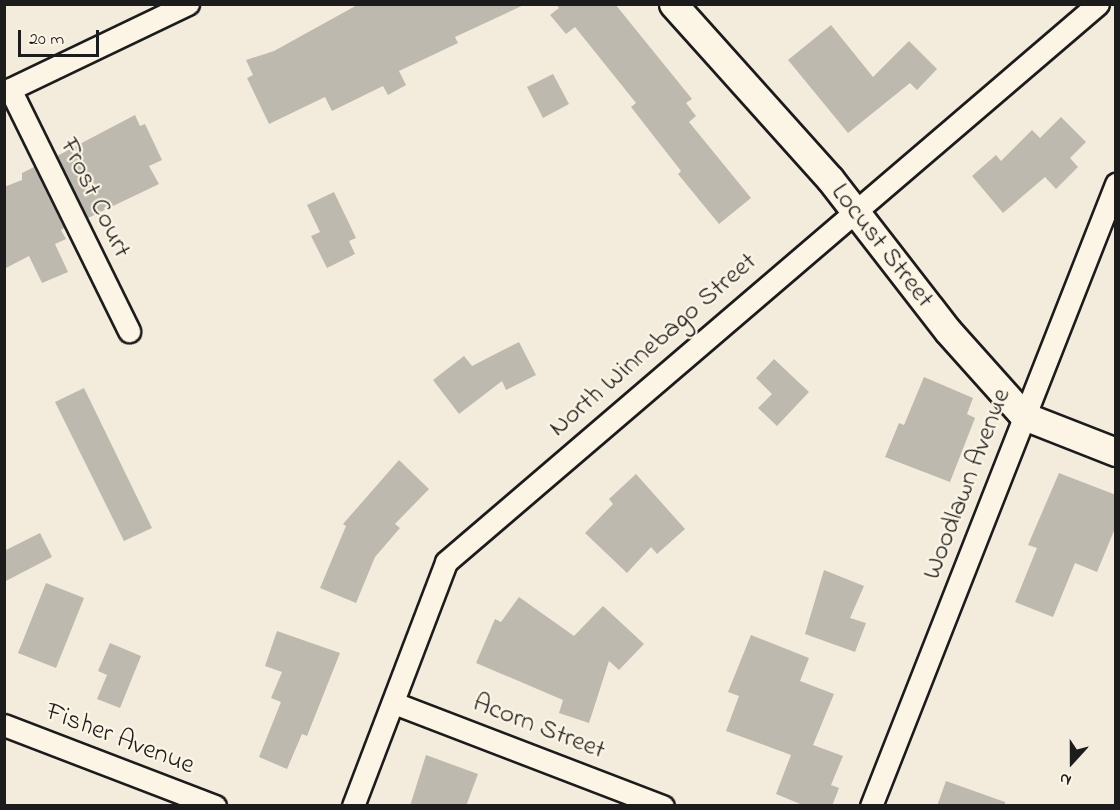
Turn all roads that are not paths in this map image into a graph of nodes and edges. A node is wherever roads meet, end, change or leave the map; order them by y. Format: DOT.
graph roads {
  1 [pos="188,4"];
  2 [pos="673,4"];
  3 [pos="1098,4"];
  4 [pos="7,90"];
  5 [pos="1116,184"];
  6 [pos="854,210"];
  7 [pos="129,331"];
  8 [pos="1024,416"];
  9 [pos="1116,452"];
  10 [pos="394,703"];
  11 [pos="4,725"];
  12 [pos="215,806"];
  13 [pos="353,806"];
  14 [pos="663,806"];
  15 [pos="871,806"];
  1 -- 4 [label="street"];
  2 -- 6 [label="street, Locust Street"];
  3 -- 6 [label="street, North Winnebago Street"];
  4 -- 7 [label="street, Frost Court"];
  5 -- 8 [label="street, Woodlawn Avenue"];
  6 -- 8 [label="street, Locust Street"];
  6 -- 10 [label="street, North Winnebago Street"];
  8 -- 9 [label="street, Locust Street"];
  8 -- 15 [label="street, Woodlawn Avenue"];
  10 -- 13 [label="street, North Winnebago Street"];
  10 -- 14 [label="street, Acorn Street"];
  11 -- 12 [label="street, Fisher Avenue"];
}
